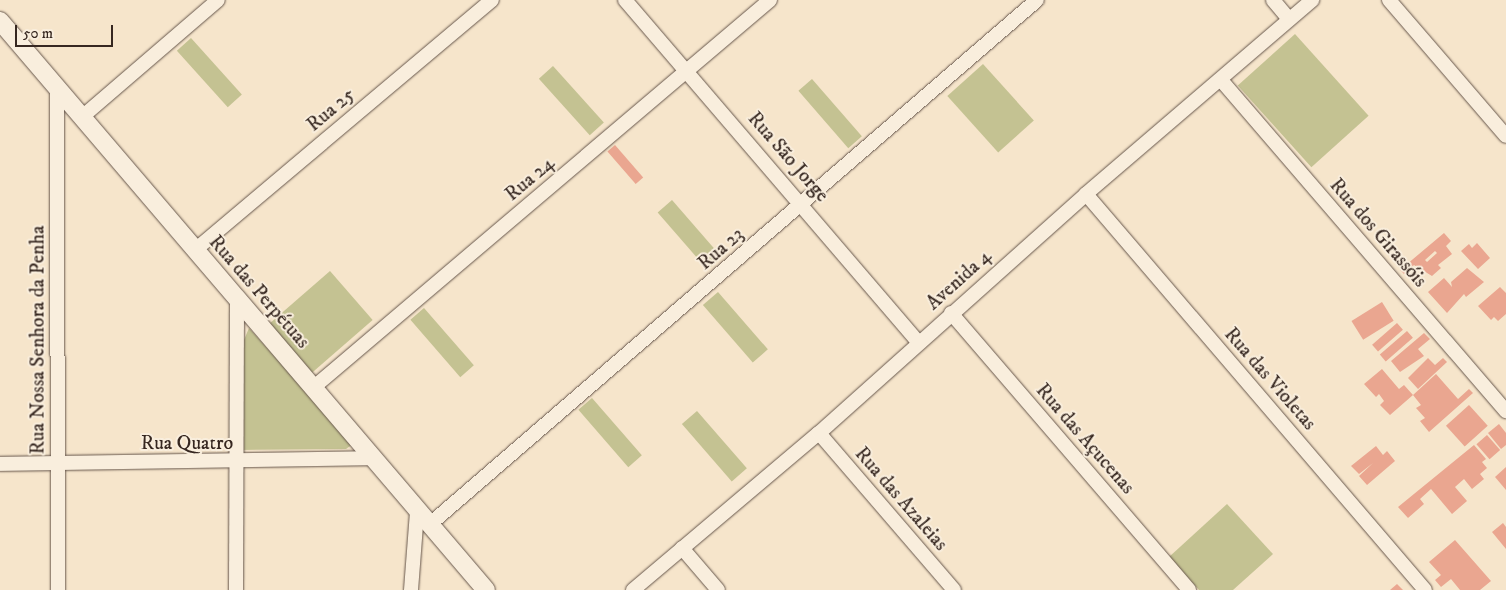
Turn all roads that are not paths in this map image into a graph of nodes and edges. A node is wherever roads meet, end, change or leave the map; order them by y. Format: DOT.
graph roads {
  1 [pos="218,0"];
  2 [pos="492,0"];
  3 [pos="625,0"];
  4 [pos="770,0"];
  5 [pos="1037,0"];
  6 [pos="1273,0"];
  7 [pos="1312,0"];
  8 [pos="1389,0"];
  9 [pos="1289,19"];
  10 [pos="0,21"];
  11 [pos="687,72"];
  12 [pos="1221,80"];
  13 [pos="57,90"];
  14 [pos="82,117"];
  15 [pos="1506,136"];
  16 [pos="1086,194"];
  17 [pos="803,205"];
  18 [pos="195,250"];
  19 [pos="237,298"];
  20 [pos="951,313"];
  21 [pos="918,342"];
  22 [pos="314,387"];
  23 [pos="1506,411"];
  24 [pos="819,433"];
  25 [pos="375,458"];
  26 [pos="236,462"];
  27 [pos="0,464"];
  28 [pos="58,464"];
  29 [pos="417,512"];
  30 [pos="429,525"];
  31 [pos="682,548"];
  32 [pos="58,590"];
  33 [pos="236,590"];
  34 [pos="411,590"];
  35 [pos="486,590"];
  36 [pos="633,590"];
  37 [pos="718,590"];
  38 [pos="954,590"];
  39 [pos="1189,590"];
  40 [pos="1425,590"];
  1 -- 14 [label="street"];
  2 -- 18 [label="street, Rua 25"];
  3 -- 11 [label="street, Rua São Jorge"];
  4 -- 11 [label="street, Rua 24"];
  5 -- 17 [label="street, Rua 23"];
  6 -- 9 [label="street"];
  7 -- 9 [label="street, Avenida 4"];
  8 -- 15 [label="street"];
  9 -- 12 [label="street, Avenida 4"];
  10 -- 13 [label="street, Rua das Perpétuas"];
  11 -- 17 [label="street, Rua São Jorge"];
  11 -- 22 [label="street, Rua 24"];
  12 -- 16 [label="street, Avenida 4"];
  12 -- 23 [label="street, Rua dos Girassóis"];
  13 -- 14 [label="street, Rua das Perpétuas"];
  13 -- 28 [label="street, Rua Nossa Senhora da Penha"];
  14 -- 18 [label="street, Rua das Perpétuas"];
  16 -- 20 [label="street, Avenida 4"];
  16 -- 40 [label="street, Rua das Violetas"];
  17 -- 21 [label="street, Rua São Jorge"];
  17 -- 30 [label="street, Rua 23"];
  18 -- 19 [label="street, Rua das Perpétuas"];
  19 -- 22 [label="street, Rua das Perpétuas"];
  19 -- 26 [label="street"];
  20 -- 21 [label="street, Avenida 4"];
  20 -- 39 [label="street, Rua das Açucenas"];
  21 -- 24 [label="street, Avenida 4"];
  22 -- 25 [label="street, Rua das Perpétuas"];
  24 -- 31 [label="street, Avenida 4"];
  24 -- 38 [label="street, Rua das Azaleias"];
  25 -- 26 [label="street, Rua Quatro"];
  25 -- 29 [label="street, Rua das Perpétuas"];
  26 -- 28 [label="street, Rua Quatro"];
  26 -- 33 [label="street"];
  27 -- 28 [label="street, Rua Quatro"];
  28 -- 32 [label="street, Rua Nossa Senhora da Penha"];
  29 -- 30 [label="street, Rua das Perpétuas"];
  29 -- 34 [label="street"];
  30 -- 35 [label="street, Rua das Perpétuas"];
  31 -- 36 [label="street, Avenida 4"];
  31 -- 37 [label="street"];
}
